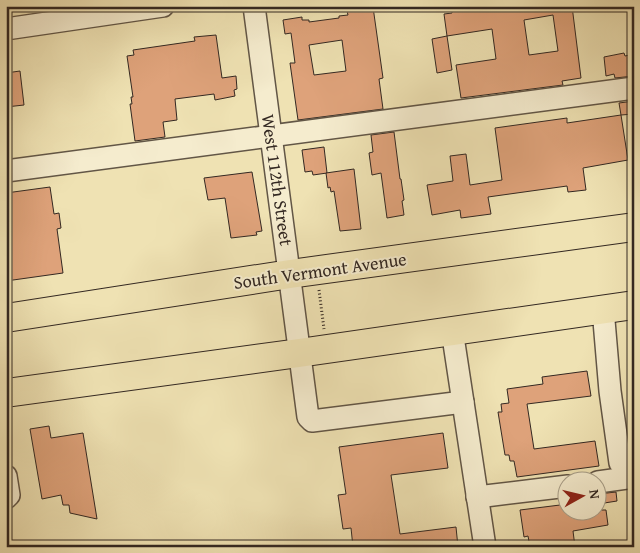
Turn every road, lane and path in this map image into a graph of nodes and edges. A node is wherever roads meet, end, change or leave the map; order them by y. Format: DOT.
graph roads {
  1 [pos="163,6"];
  2 [pos="254,6"];
  3 [pos="6,29"];
  4 [pos="634,88"];
  5 [pos="272,136"];
  6 [pos="6,171"];
  7 [pos="634,227"];
  8 [pos="290,274"];
  9 [pos="319,286"];
  10 [pos="634,305"];
  11 [pos="603,309"];
  12 [pos="6,318"];
  13 [pos="324,329"];
  14 [pos="452,330"];
  15 [pos="299,353"];
  16 [pos="6,393"];
  17 [pos="463,402"];
  18 [pos="627,470"];
  19 [pos="6,476"];
  20 [pos="608,478"];
  21 [pos="558,487"];
  22 [pos="477,497"];
  23 [pos="6,498"];
  24 [pos="485,547"];
  1 -- 3 [label="street"];
  2 -- 5 [label="street, West 112th Street"];
  4 -- 5 [label="street"];
  5 -- 6 [label="street"];
  5 -- 8 [label="street, West 112th Street"];
  7 -- 8 [label="main road, South Vermont Avenue"];
  8 -- 12 [label="main road, South Vermont Avenue"];
  8 -- 15 [label="street, West 112th Street"];
  9 -- 13 [label="path"];
  10 -- 11 [label="main road"];
  11 -- 14 [label="main road"];
  11 -- 18 [label="street"];
  14 -- 15 [label="main road"];
  14 -- 17 [label="street"];
  15 -- 16 [label="main road"];
  15 -- 17 [label="street, West 112th Street"];
  17 -- 22 [label="street"];
  18 -- 20 [label="street"];
  19 -- 23 [label="street"];
  21 -- 22 [label="street"];
  22 -- 24 [label="street"];
}
